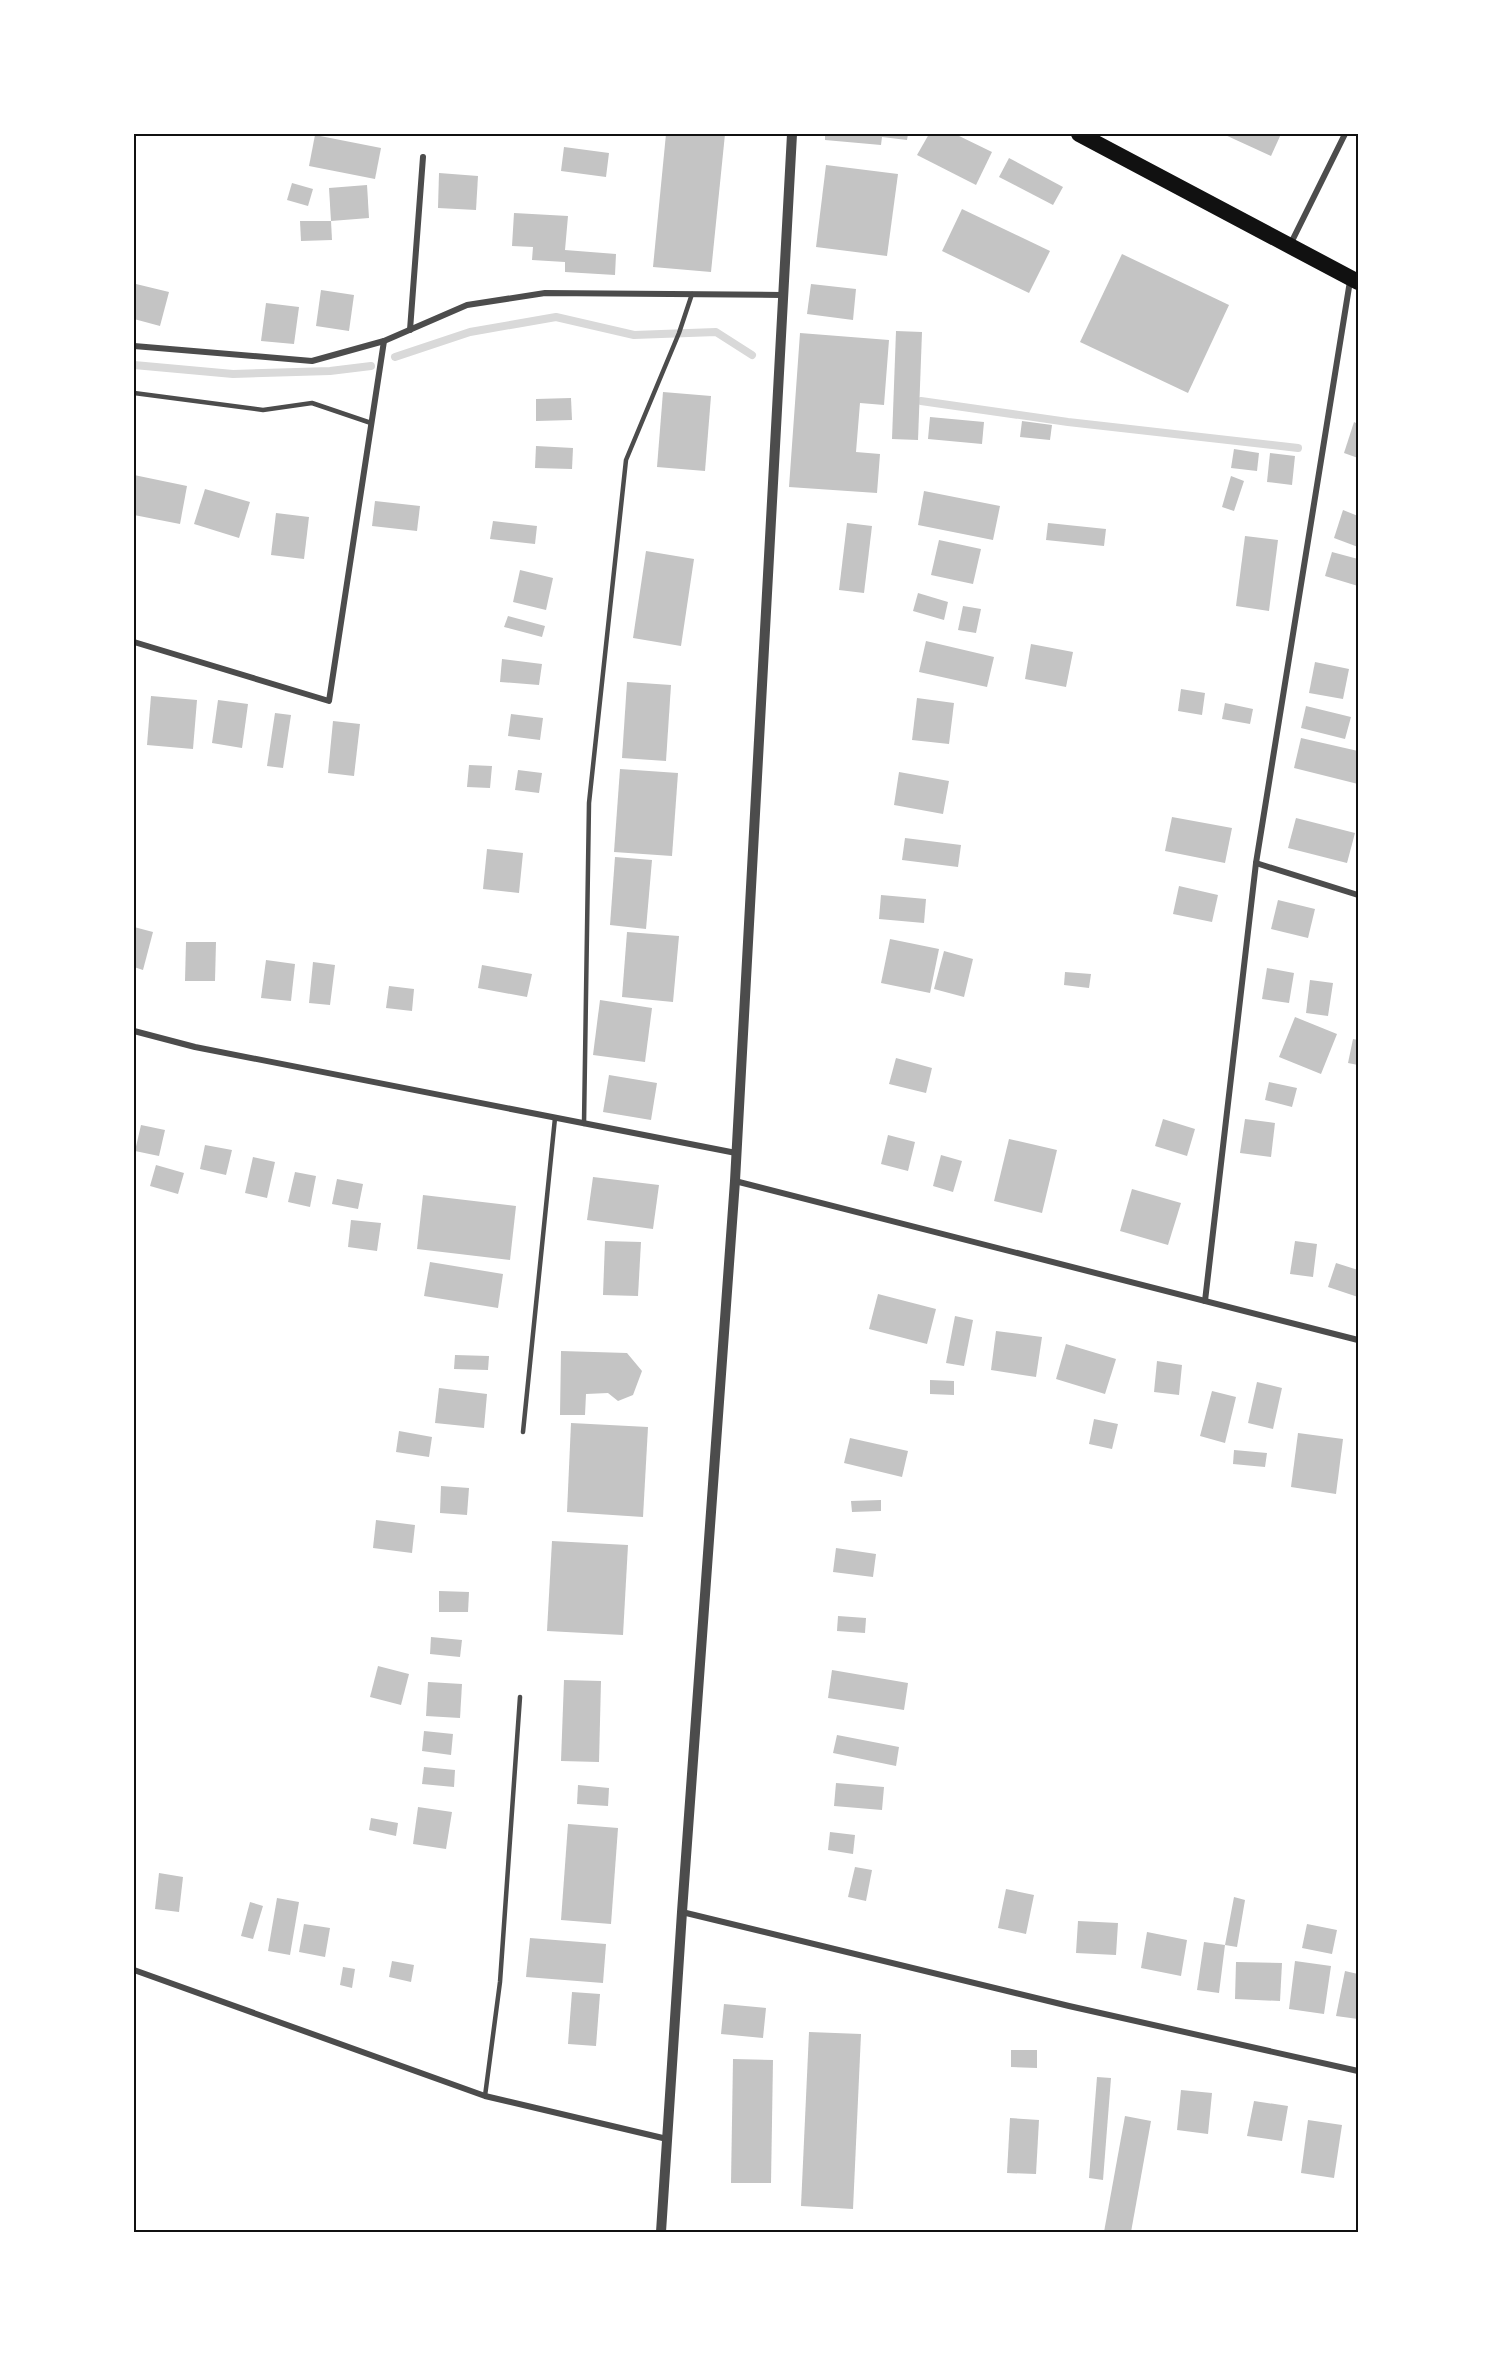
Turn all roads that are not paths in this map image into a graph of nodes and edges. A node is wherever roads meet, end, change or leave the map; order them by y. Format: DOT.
graph roads {
  1 [pos="792,134"];
  2 [pos="1079,134"];
  3 [pos="1344,134"];
  4 [pos="423,157"];
  5 [pos="1290,246"];
  6 [pos="1354,280"];
  7 [pos="692,294"];
  8 [pos="782,295"];
  9 [pos="410,330"];
  10 [pos="384,340"];
  11 [pos="134,346"];
  12 [pos="134,393"];
  13 [pos="371,423"];
  14 [pos="134,642"];
  15 [pos="1256,863"];
  16 [pos="1359,895"];
  17 [pos="134,1031"];
  18 [pos="555,1118"];
  19 [pos="584,1124"];
  20 [pos="736,1153"];
  21 [pos="735,1181"];
  22 [pos="1205,1301"];
  23 [pos="1359,1340"];
  24 [pos="523,1432"];
  25 [pos="520,1697"];
  26 [pos="682,1912"];
  27 [pos="134,1970"];
  28 [pos="1359,2071"];
  29 [pos="485,2096"];
  30 [pos="668,2139"];
  31 [pos="662,2232"];
  1 -- 8 [label="street"];
  2 -- 5 [label="highway"];
  3 -- 5 [label="street"];
  4 -- 9 [label="street"];
  5 -- 6 [label="highway"];
  6 -- 15 [label="street"];
  7 -- 8 [label="street"];
  7 -- 9 [label="street"];
  7 -- 19 [label="lane"];
  8 -- 20 [label="street"];
  9 -- 10 [label="street"];
  10 -- 11 [label="street"];
  10 -- 13 [label="street"];
  12 -- 13 [label="lane"];
  13 -- 14 [label="street"];
  15 -- 16 [label="street"];
  15 -- 22 [label="street"];
  17 -- 18 [label="street"];
  18 -- 19 [label="street"];
  18 -- 24 [label="lane"];
  19 -- 20 [label="street"];
  20 -- 21 [label="street"];
  21 -- 22 [label="street"];
  21 -- 26 [label="street"];
  22 -- 23 [label="street"];
  25 -- 29 [label="lane"];
  26 -- 28 [label="street"];
  26 -- 30 [label="street"];
  27 -- 29 [label="street"];
  29 -- 30 [label="street"];
  30 -- 31 [label="street"];
}
